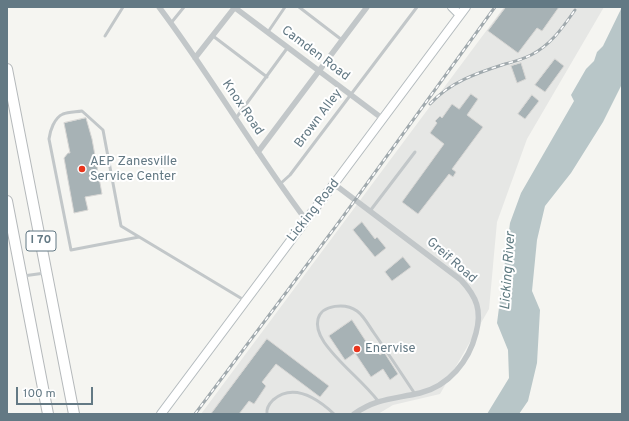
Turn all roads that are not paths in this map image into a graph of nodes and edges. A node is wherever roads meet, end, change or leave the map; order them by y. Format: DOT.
graph roads {
  1 [pos="123,7"];
  2 [pos="159,7"];
  3 [pos="184,7"];
  4 [pos="234,7"];
  5 [pos="285,7"];
  6 [pos="300,7"];
  7 [pos="367,7"];
  8 [pos="417,7"];
  9 [pos="452,7"];
  10 [pos="466,7"];
  11 [pos="460,15"];
  12 [pos="171,23"];
  13 [pos="267,32"];
  14 [pos="105,36"];
  15 [pos="213,36"];
  16 [pos="342,40"];
  17 [pos="288,47"];
  18 [pos="196,58"];
  19 [pos="7,69"];
  20 [pos="319,71"];
  21 [pos="267,77"];
  22 [pos="350,94"];
  23 [pos="236,118"];
  24 [pos="383,119"];
  25 [pos="258,152"];
  26 [pos="415,152"];
  27 [pos="280,184"];
  28 [pos="334,184"];
  29 [pos="7,201"];
  30 [pos="370,211"];
  31 [pos="306,220"];
  32 [pos="139,237"];
  33 [pos="47,272"];
  34 [pos="22,277"];
  35 [pos="246,301"];
  36 [pos="415,394"];
  37 [pos="378,401"];
  38 [pos="48,414"];
  39 [pos="74,414"];
  40 [pos="161,414"];
  41 [pos="267,414"];
  42 [pos="334,414"];
  43 [pos="354,414"];
  1 -- 14 [label="lane"];
  2 -- 12 [label="street, Knox Road"];
  3 -- 12 [label="lane"];
  4 -- 13 [label="street, Camden Road"];
  4 -- 15 [label="street"];
  5 -- 13 [label="lane"];
  6 -- 16 [label="lane"];
  7 -- 16 [label="street"];
  8 -- 22 [label="lane, Brown Alley"];
  9 -- 11 [label="street"];
  10 -- 11 [label="street, Licking Road"];
  11 -- 24 [label="street, Licking Road"];
  12 -- 18 [label="street, Knox Road"];
  13 -- 17 [label="street, Camden Road"];
  15 -- 18 [label="street"];
  15 -- 21 [label="lane"];
  16 -- 20 [label="street"];
  17 -- 20 [label="street, Camden Road"];
  17 -- 21 [label="lane"];
  18 -- 23 [label="street, Knox Road"];
  19 -- 33 [label="highway, I 70"];
  20 -- 22 [label="street, Camden Road"];
  20 -- 25 [label="street"];
  21 -- 23 [label="lane"];
  22 -- 24 [label="street, Camden Road"];
  22 -- 27 [label="lane, Brown Alley"];
  23 -- 25 [label="street, Knox Road"];
  24 -- 28 [label="street, Licking Road"];
  25 -- 27 [label="street, Knox Road"];
  26 -- 30 [label="lane"];
  27 -- 31 [label="street, Knox Road"];
  28 -- 30 [label="street, Greif Road"];
  28 -- 31 [label="street, Licking Road"];
  29 -- 34 [label="highway, I 70"];
  30 -- 36 [label="street, Greif Road"];
  31 -- 35 [label="street, Licking Road"];
  32 -- 32 [label="lane"];
  32 -- 35 [label="lane"];
  33 -- 34 [label="lane"];
  33 -- 39 [label="highway, I 70"];
  34 -- 38 [label="highway, I 70"];
  35 -- 40 [label="street, Licking Road"];
  36 -- 37 [label="street, Greif Road"];
  36 -- 37 [label="lane"];
  37 -- 43 [label="street, Greif Road"];
  41 -- 42 [label="lane"];
}
